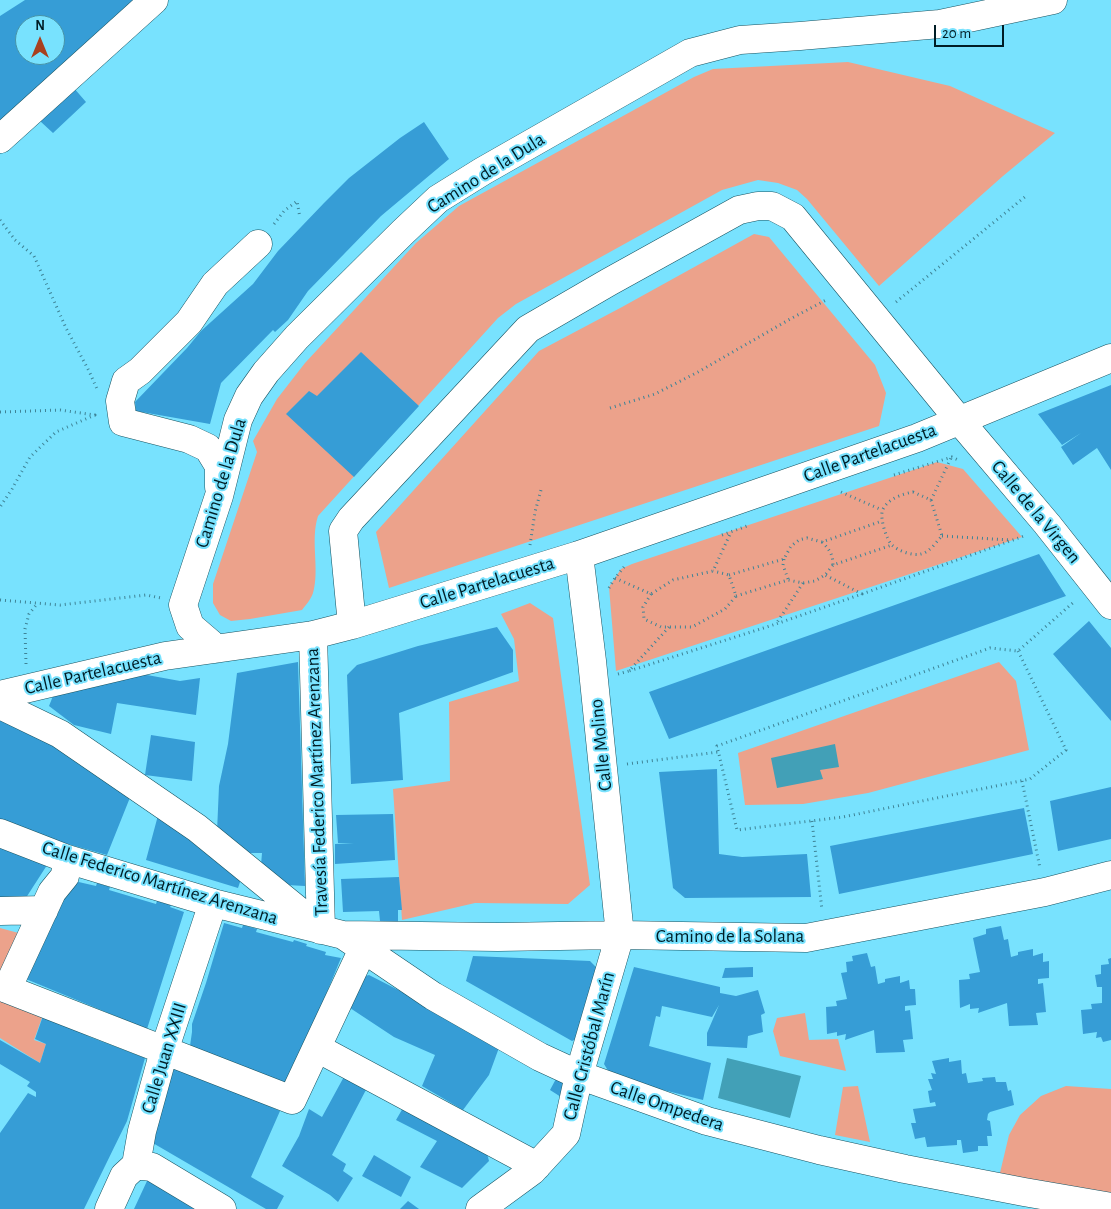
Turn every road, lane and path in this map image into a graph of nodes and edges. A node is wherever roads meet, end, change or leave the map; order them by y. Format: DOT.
graph roads {
  1 [pos="154,0"];
  2 [pos="1053,0"];
  3 [pos="0,139"];
  4 [pos="1026,196"];
  5 [pos="0,220"];
  6 [pos="258,244"];
  7 [pos="851,288"];
  8 [pos="876,318"];
  9 [pos="1111,358"];
  10 [pos="610,408"];
  11 [pos="0,412"];
  12 [pos="959,420"];
  13 [pos="123,422"];
  14 [pos="952,457"];
  15 [pos="964,463"];
  16 [pos="887,478"];
  17 [pos="849,489"];
  18 [pos="541,490"];
  19 [pos="219,496"];
  20 [pos="931,500"];
  21 [pos="0,507"];
  22 [pos="882,510"];
  23 [pos="882,521"];
  24 [pos="750,525"];
  25 [pos="1019,528"];
  26 [pos="732,532"];
  27 [pos="722,535"];
  28 [pos="942,536"];
  29 [pos="1013,540"];
  30 [pos="822,542"];
  31 [pos="892,545"];
  32 [pos="579,555"];
  33 [pos="784,559"];
  34 [pos="628,562"];
  35 [pos="833,565"];
  36 [pos="530,570"];
  37 [pos="713,571"];
  38 [pos="729,575"];
  39 [pos="825,575"];
  40 [pos="788,580"];
  41 [pos="803,583"];
  42 [pos="651,594"];
  43 [pos="862,594"];
  44 [pos="1103,595"];
  45 [pos="736,596"];
  46 [pos="0,600"];
  47 [pos="38,604"];
  48 [pos="183,605"];
  49 [pos="776,624"];
  50 [pos="352,625"];
  51 [pos="669,626"];
  52 [pos="314,635"];
  53 [pos="215,649"];
  54 [pos="1018,651"];
  55 [pos="29,688"];
  56 [pos="0,694"];
  57 [pos="0,705"];
  58 [pos="718,752"];
  59 [pos="603,767"];
  60 [pos="1022,781"];
  61 [pos="812,821"];
  62 [pos="0,833"];
  63 [pos="67,859"];
  64 [pos="1111,875"];
  65 [pos="1045,892"];
  66 [pos="213,903"];
  67 [pos="44,910"];
  68 [pos="0,911"];
  69 [pos="825,934"];
  70 [pos="620,935"];
  71 [pos="342,938"];
  72 [pos="317,1048"];
  73 [pos="164,1051"];
  74 [pos="578,1076"];
  75 [pos="136,1165"];
  76 [pos="536,1166"];
  77 [pos="1111,1207"];
  78 [pos="109,1209"];
  79 [pos="222,1209"];
  80 [pos="480,1209"];
  1 -- 3 [label="street"];
  2 -- 19 [label="street, Camino de la Dula"];
  4 -- 8 [label="path"];
  5 -- 13 [label="path"];
  6 -- 13 [label="street"];
  7 -- 8 [label="street, Calle de la Virgen"];
  7 -- 10 [label="path"];
  7 -- 50 [label="street, Calle de la Virgen"];
  8 -- 12 [label="street, Calle de la Virgen"];
  9 -- 12 [label="street, Calle Partelacuesta"];
  11 -- 21 [label="path"];
  12 -- 32 [label="street, Calle Partelacuesta"];
  12 -- 44 [label="street, Calle de la Virgen"];
  13 -- 19 [label="street"];
  14 -- 15 [label="path"];
  14 -- 16 [label="path"];
  14 -- 20 [label="path"];
  17 -- 22 [label="path"];
  18 -- 36 [label="path"];
  19 -- 48 [label="street, Camino de la Dula"];
  20 -- 22 [label="path"];
  20 -- 28 [label="path"];
  22 -- 23 [label="path"];
  23 -- 30 [label="path"];
  23 -- 31 [label="path"];
  24 -- 26 [label="path"];
  25 -- 29 [label="path"];
  26 -- 27 [label="path"];
  26 -- 37 [label="path"];
  28 -- 29 [label="path"];
  28 -- 31 [label="path"];
  29 -- 43 [label="path"];
  30 -- 33 [label="path"];
  30 -- 35 [label="path"];
  31 -- 35 [label="path"];
  32 -- 36 [label="street, Calle Partelacuesta"];
  32 -- 59 [label="street, Calle Molino"];
  33 -- 38 [label="path"];
  33 -- 40 [label="path"];
  34 -- 42 [label="path"];
  35 -- 39 [label="path"];
  36 -- 50 [label="street, Calle Partelacuesta"];
  37 -- 38 [label="path"];
  37 -- 42 [label="path"];
  38 -- 45 [label="path"];
  39 -- 41 [label="path"];
  39 -- 43 [label="path"];
  40 -- 41 [label="path"];
  40 -- 45 [label="path"];
  41 -- 49 [label="path"];
  42 -- 51 [label="path"];
  43 -- 49 [label="path"];
  44 -- 54 [label="path"];
  45 -- 51 [label="path"];
  46 -- 47 [label="path"];
  47 -- 48 [label="path"];
  47 -- 55 [label="path"];
  48 -- 53 [label="street"];
  49 -- 51 [label="path"];
  50 -- 52 [label="street, Calle Partelacuesta"];
  52 -- 53 [label="street, Calle Partelacuesta"];
  52 -- 71 [label="street, Travesía Federico Martínez Arenzana"];
  53 -- 55 [label="street, Calle Partelacuesta"];
  54 -- 58 [label="path"];
  54 -- 60 [label="path"];
  55 -- 56 [label="street, Calle Partelacuesta"];
  57 -- 71 [label="street, Calle Partelacuesta"];
  58 -- 59 [label="path"];
  58 -- 61 [label="path"];
  59 -- 70 [label="street, Calle Molino"];
  60 -- 61 [label="path"];
  60 -- 65 [label="path"];
  61 -- 69 [label="path"];
  62 -- 63 [label="street, Calle Federico Martínez Arenzana"];
  63 -- 66 [label="street, Calle Federico Martínez Arenzana"];
  63 -- 67 [label="street"];
  64 -- 65 [label="street, Camino de la Solana"];
  65 -- 69 [label="street, Camino de la Solana"];
  66 -- 71 [label="street, Calle Federico Martínez Arenzana"];
  66 -- 73 [label="street, Calle Juan XXIII"];
  67 -- 68 [label="street"];
  67 -- 73 [label="street"];
  69 -- 70 [label="street, Camino de la Solana"];
  70 -- 71 [label="street, Camino de la Solana"];
  70 -- 74 [label="street, Calle Cristóbal Marín"];
  71 -- 72 [label="street"];
  71 -- 74 [label="street, Calle Ompedera"];
  72 -- 73 [label="street"];
  72 -- 76 [label="street"];
  73 -- 75 [label="street, Calle Juan XXIII"];
  74 -- 76 [label="street, Calle Cristóbal Marín"];
  74 -- 77 [label="street, Calle Ompedera"];
  75 -- 78 [label="street, Calle Juan XXIII"];
  75 -- 79 [label="street"];
  76 -- 80 [label="street, Calle Cristóbal Marín"];
}
